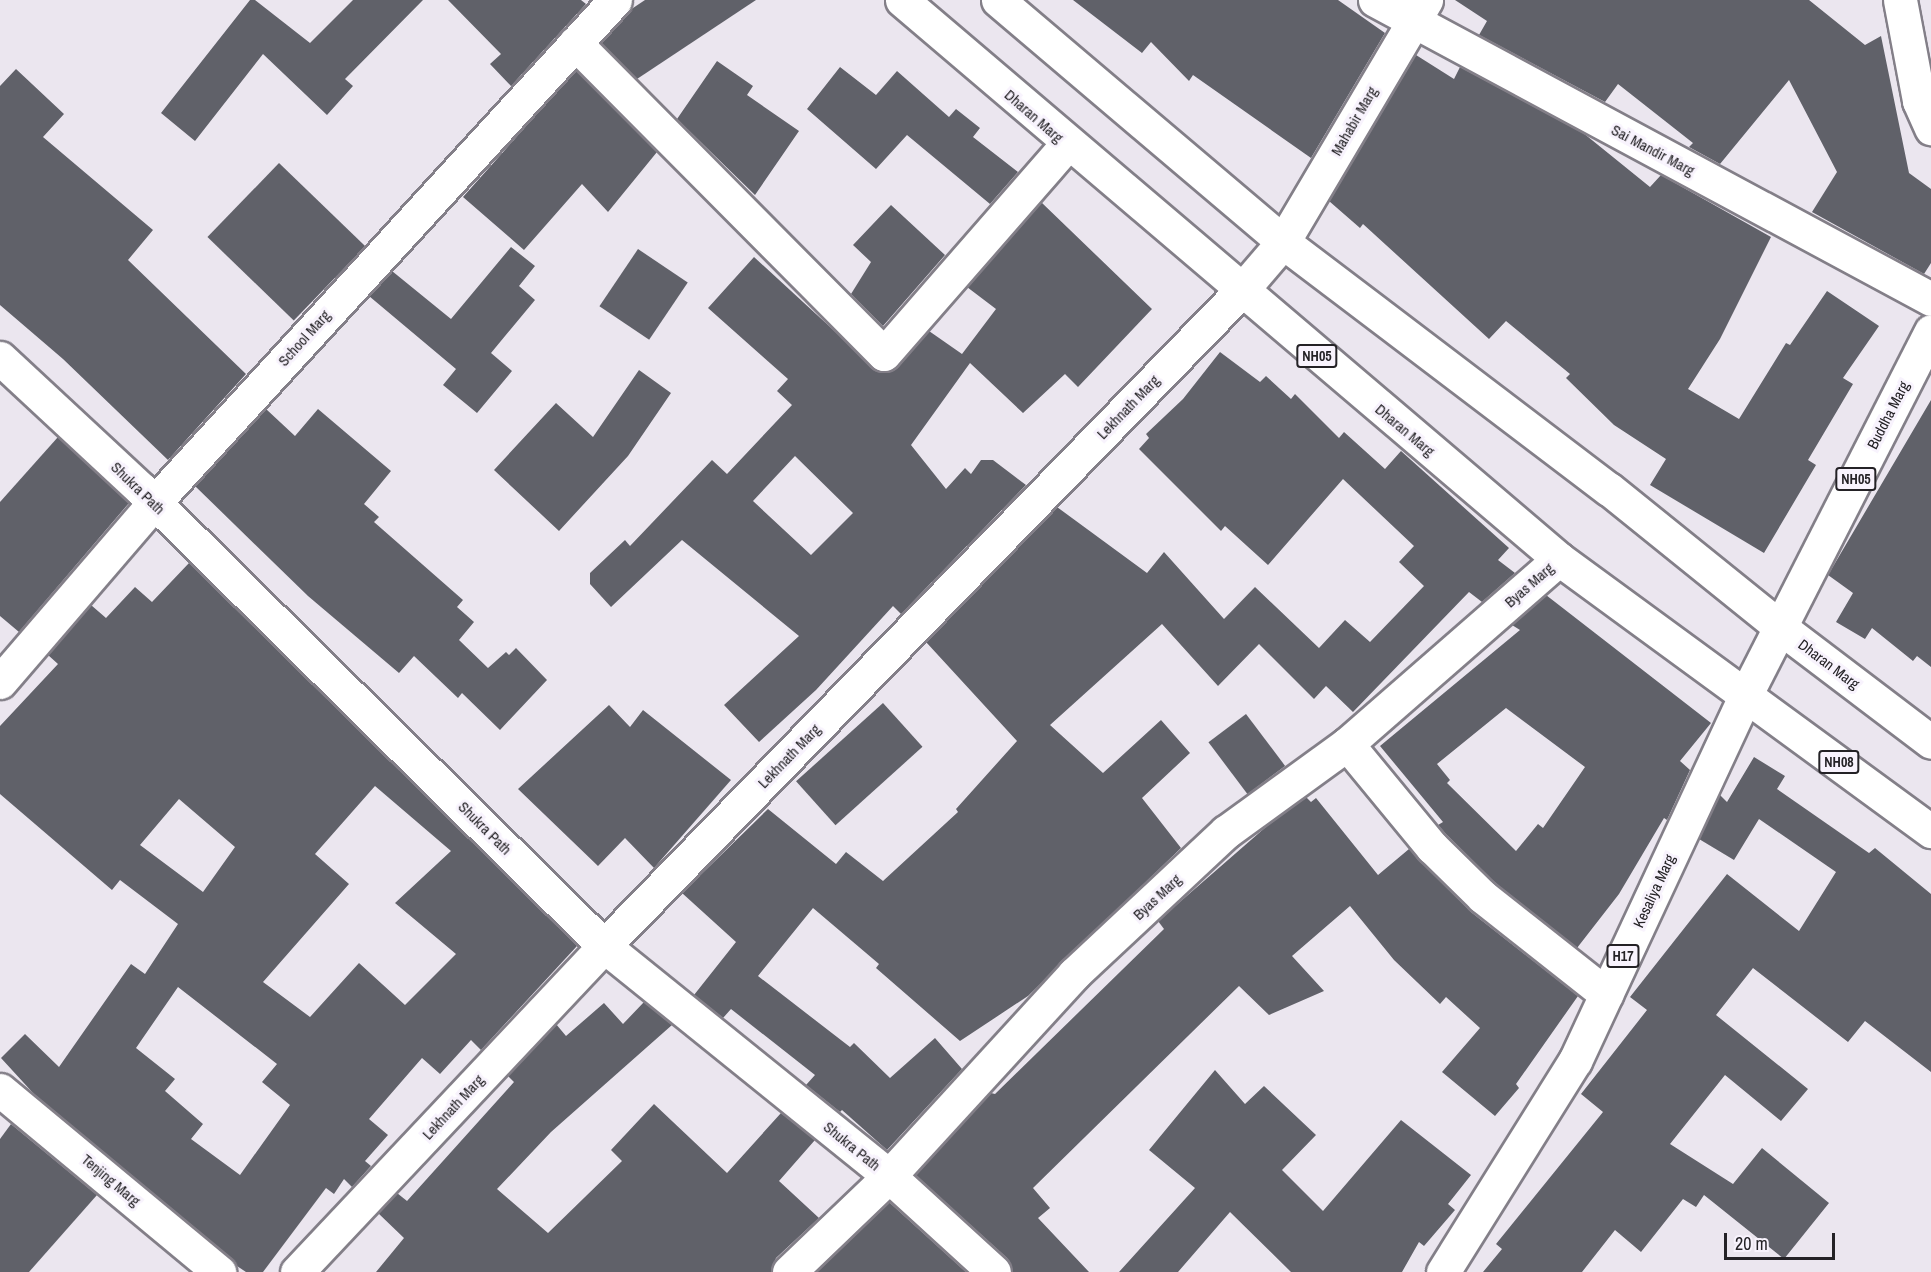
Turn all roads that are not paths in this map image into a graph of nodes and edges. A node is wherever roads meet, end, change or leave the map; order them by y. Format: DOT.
graph roads {
  1 [pos="615,0"];
  2 [pos="902,0"];
  3 [pos="998,0"];
  4 [pos="1375,0"];
  5 [pos="1900,0"];
  6 [pos="1419,11"];
  7 [pos="575,43"];
  8 [pos="1931,128"];
  9 [pos="1066,144"];
  10 [pos="1283,242"];
  11 [pos="1241,291"];
  12 [pos="1931,299"];
  13 [pos="1931,331"];
  14 [pos="0,358"];
  15 [pos="154,503"];
  16 [pos="1559,559"];
  17 [pos="1780,628"];
  18 [pos="0,682"];
  19 [pos="1746,694"];
  20 [pos="1931,742"];
  21 [pos="1347,744"];
  22 [pos="1931,831"];
  23 [pos="604,946"];
  24 [pos="1605,994"];
  25 [pos="0,1090"];
  26 [pos="889,1176"];
  27 [pos="219,1272"];
  28 [pos="297,1272"];
  29 [pos="789,1272"];
  30 [pos="994,1272"];
  31 [pos="1443,1272"];
  1 -- 7 [label="street, School Marg"];
  2 -- 9 [label="street, Dharan Marg / NH05"];
  3 -- 10 [label="street, Dharan Marg"];
  4 -- 6 [label="street, Sai Mandir Marg"];
  5 -- 8 [label="street"];
  6 -- 10 [label="street, Mahabir Marg"];
  6 -- 12 [label="street, Sai Mandir Marg"];
  7 -- 9 [label="street"];
  7 -- 15 [label="street, School Marg"];
  9 -- 11 [label="street, Dharan Marg / NH05"];
  10 -- 11 [label="street, Lekhnath Marg"];
  10 -- 17 [label="street, Dharan Marg"];
  11 -- 16 [label="street, Dharan Marg / NH05"];
  11 -- 23 [label="street, Lekhnath Marg"];
  13 -- 17 [label="street, Buddha Marg / NH05"];
  14 -- 15 [label="street, Shukra Path"];
  15 -- 18 [label="street, School Marg"];
  15 -- 23 [label="street, Shukra Path"];
  16 -- 19 [label="street, Dharan Marg / NH05"];
  16 -- 21 [label="street, Byas Marg"];
  17 -- 19 [label="street, Kesaliya Marg / H17"];
  17 -- 20 [label="street, Dharan Marg"];
  19 -- 22 [label="street, Dharan Marg / NH08"];
  19 -- 24 [label="street, Kesaliya Marg / H17"];
  21 -- 24 [label="street"];
  21 -- 26 [label="street, Byas Marg"];
  23 -- 26 [label="street, Shukra Path"];
  23 -- 28 [label="street, Lekhnath Marg"];
  24 -- 31 [label="street, Kesaliya Marg / H17"];
  25 -- 27 [label="street, Tenjing Marg"];
  26 -- 29 [label="street, Byas Marg"];
  26 -- 30 [label="street, Shukra Path"];
}
